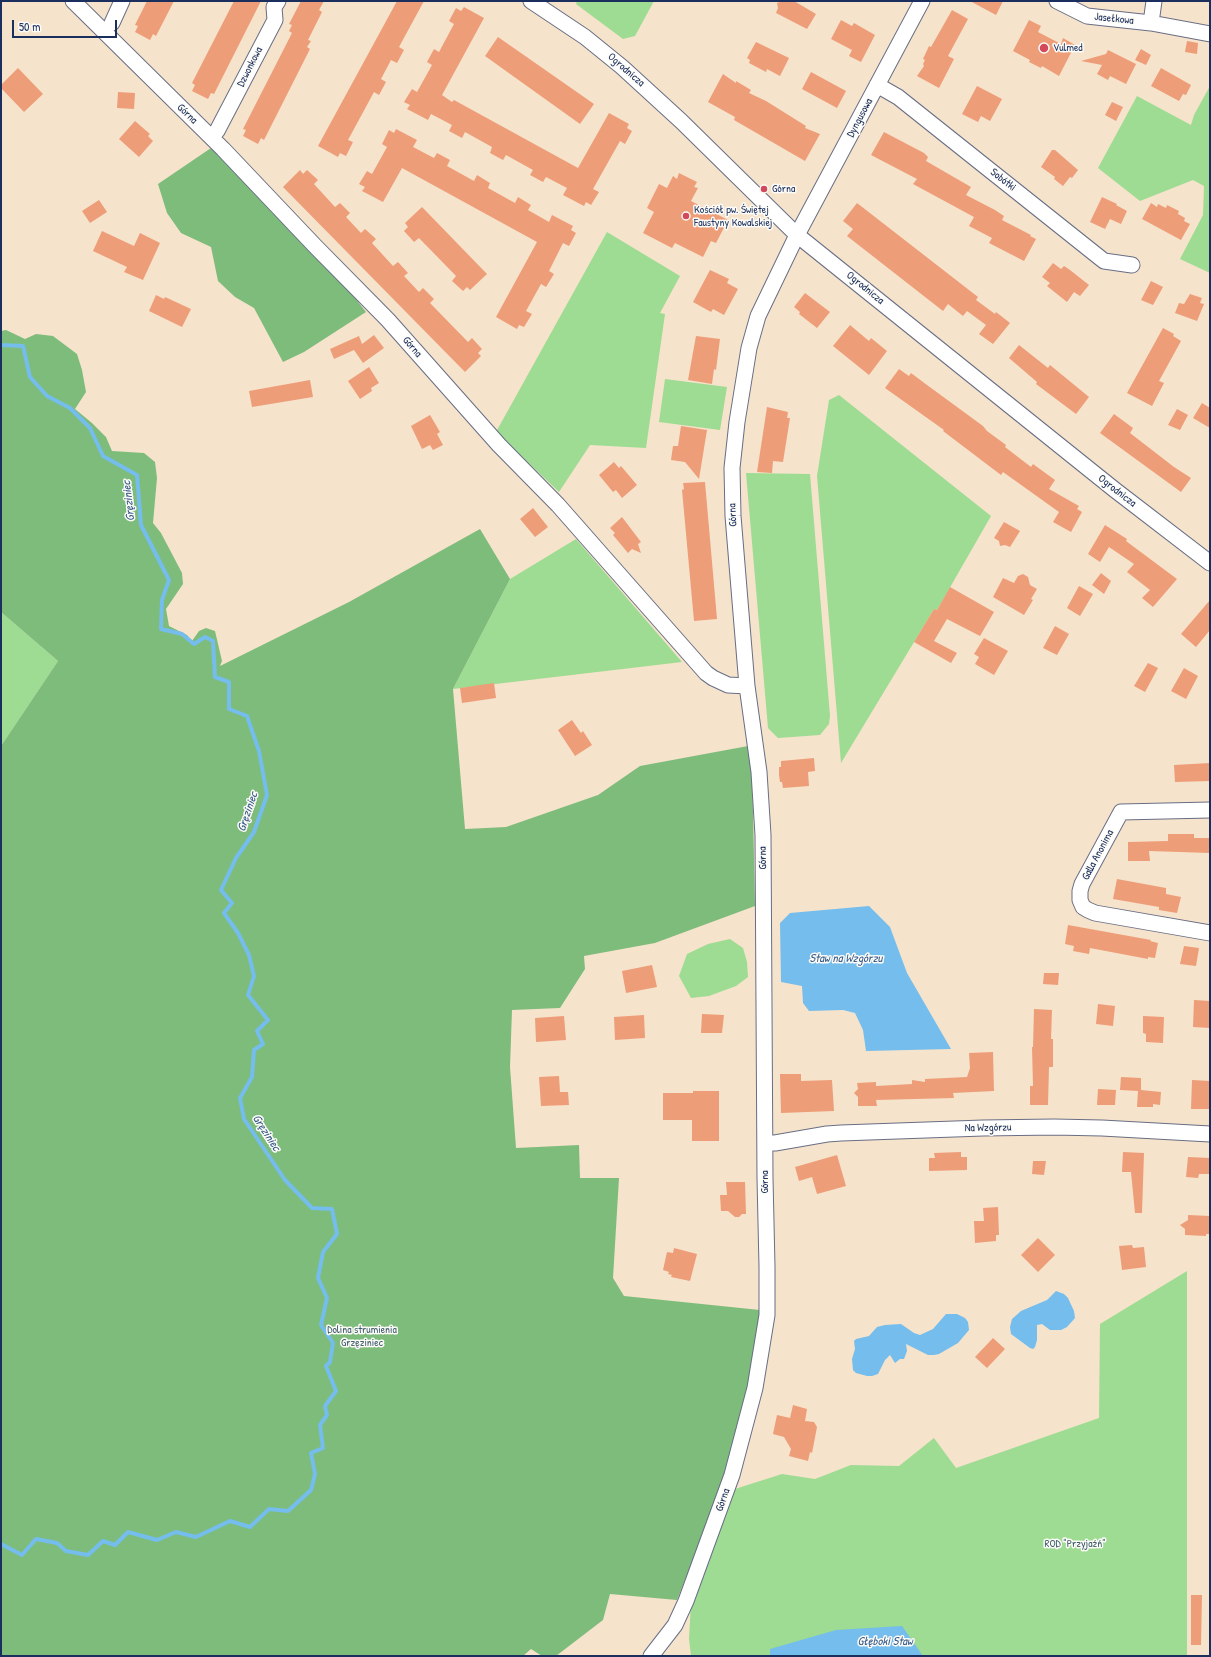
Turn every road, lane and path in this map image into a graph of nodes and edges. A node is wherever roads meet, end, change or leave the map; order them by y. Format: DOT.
graph roads {
  1 [pos="73,1"];
  2 [pos="122,1"];
  3 [pos="278,1"];
  4 [pos="531,1"];
  5 [pos="922,1"];
  6 [pos="1057,1"];
  7 [pos="1154,1"];
  8 [pos="112,23"];
  9 [pos="1151,23"];
  10 [pos="1210,34"];
  11 [pos="877,85"];
  12 [pos="217,131"];
  13 [pos="797,234"];
  14 [pos="1132,265"];
  15 [pos="1210,564"];
  16 [pos="747,686"];
  17 [pos="1210,810"];
  18 [pos="1210,933"];
  19 [pos="1210,1134"];
  20 [pos="766,1143"];
  21 [pos="651,1656"];
  1 -- 16 [label="street, Górna"];
  2 -- 8 [label="street"];
  3 -- 12 [label="street, Dzwonkowa"];
  4 -- 13 [label="street, Ogrodnicza"];
  5 -- 11 [label="street, Dyngusowa"];
  6 -- 9 [label="street, Jasełkowa"];
  7 -- 9 [label="street"];
  9 -- 10 [label="street, Jasełkowa"];
  11 -- 13 [label="street, Dyngusowa"];
  11 -- 14 [label="street, Sobótki"];
  13 -- 15 [label="street, Ogrodnicza"];
  13 -- 16 [label="street, Górna"];
  16 -- 20 [label="street, Górna"];
  17 -- 18 [label="street, Galla Anonima"];
  19 -- 20 [label="street, Na Wzgórzu"];
  20 -- 21 [label="street, Górna"];
}
